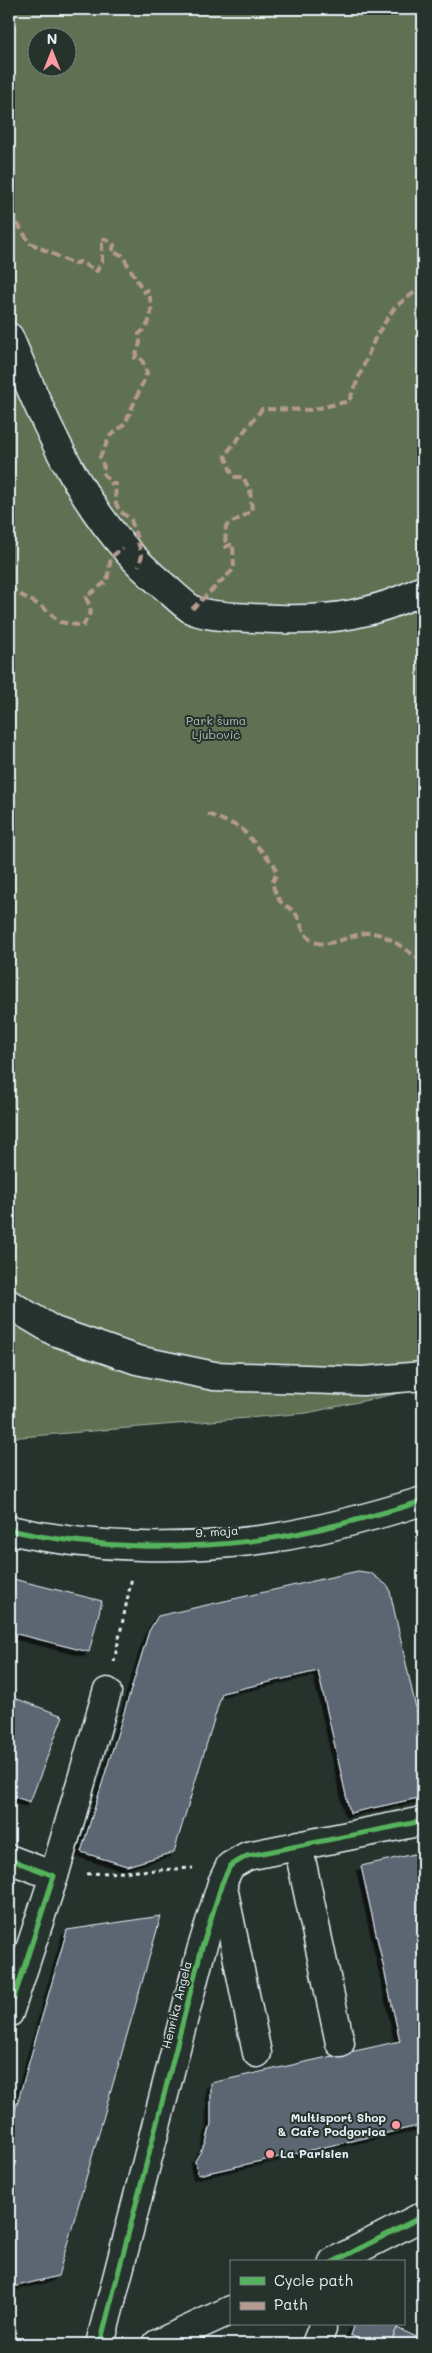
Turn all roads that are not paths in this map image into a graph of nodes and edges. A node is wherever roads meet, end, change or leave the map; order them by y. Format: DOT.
graph roads {
  1 [pos="9,337"];
  2 [pos="423,590"];
  3 [pos="9,1304"];
  4 [pos="423,1376"];
  5 [pos="423,1501"];
  6 [pos="9,1530"];
  7 [pos="108,1692"];
  8 [pos="423,1821"];
  9 [pos="298,1845"];
  10 [pos="9,1858"];
  11 [pos="226,1875"];
  12 [pos="54,1876"];
  13 [pos="9,2013"];
  14 [pos="340,2043"];
  15 [pos="257,2053"];
  16 [pos="423,2216"];
  17 [pos="337,2260"];
  18 [pos="230,2310"];
  19 [pos="100,2344"];
  20 [pos="157,2344"];
  1 -- 2 [label="street"];
  3 -- 4 [label="street"];
  5 -- 6 [label="street, 9. maja"];
  7 -- 12 [label="street"];
  8 -- 9 [label="street"];
  9 -- 11 [label="street"];
  9 -- 14 [label="street"];
  10 -- 12 [label="street"];
  11 -- 15 [label="street"];
  11 -- 19 [label="street, Henrika Angela"];
  12 -- 13 [label="street"];
  16 -- 17 [label="street"];
  18 -- 20 [label="street"];
}
